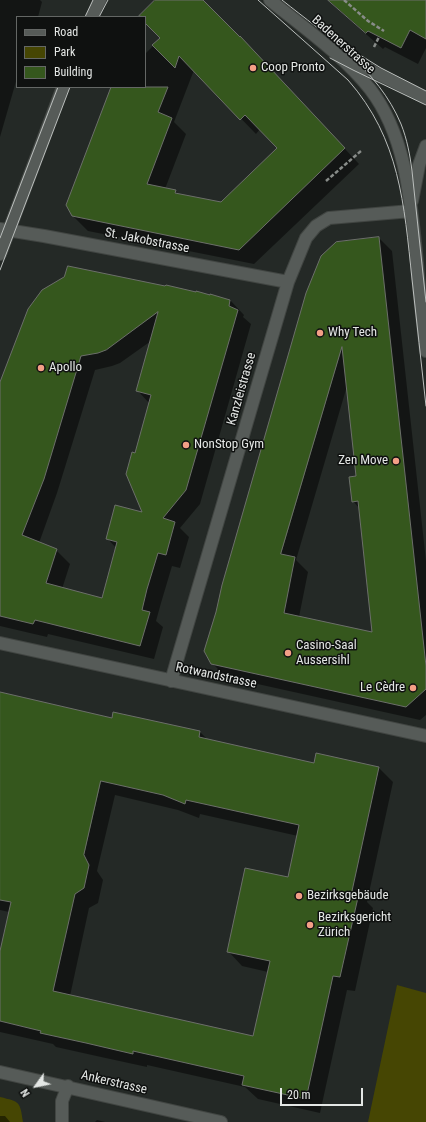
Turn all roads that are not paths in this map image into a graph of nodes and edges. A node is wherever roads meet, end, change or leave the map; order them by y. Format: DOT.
graph roads {
  1 [pos="100,0"];
  2 [pos="270,0"];
  3 [pos="92,16"];
  4 [pos="331,50"];
  5 [pos="63,88"];
  6 [pos="426,98"];
  7 [pos="426,146"];
  8 [pos="411,211"];
  9 [pos="5,230"];
  10 [pos="0,254"];
  11 [pos="288,282"];
  12 [pos="426,351"];
  13 [pos="0,643"];
  14 [pos="171,681"];
  15 [pos="426,736"];
  16 [pos="0,1072"];
  17 [pos="68,1086"];
  18 [pos="62,1122"];
  19 [pos="221,1122"];
  1 -- 3 [label="street"];
  2 -- 4 [label="street, Badenerstrasse"];
  4 -- 6 [label="street"];
  4 -- 8 [label="street, Badenerstrasse"];
  5 -- 9 [label="street"];
  7 -- 8 [label="street, Badenerstrasse"];
  8 -- 11 [label="street, Kanzleistrasse"];
  8 -- 12 [label="street, Badenerstrasse"];
  9 -- 10 [label="street"];
  9 -- 11 [label="street, St. Jakobstrasse"];
  11 -- 14 [label="street, Kanzleistrasse"];
  13 -- 14 [label="street, Rotwandstrasse"];
  14 -- 15 [label="street, Rotwandstrasse"];
  16 -- 17 [label="street, Ankerstrasse"];
  17 -- 18 [label="street"];
  17 -- 19 [label="street, Ankerstrasse"];
}
